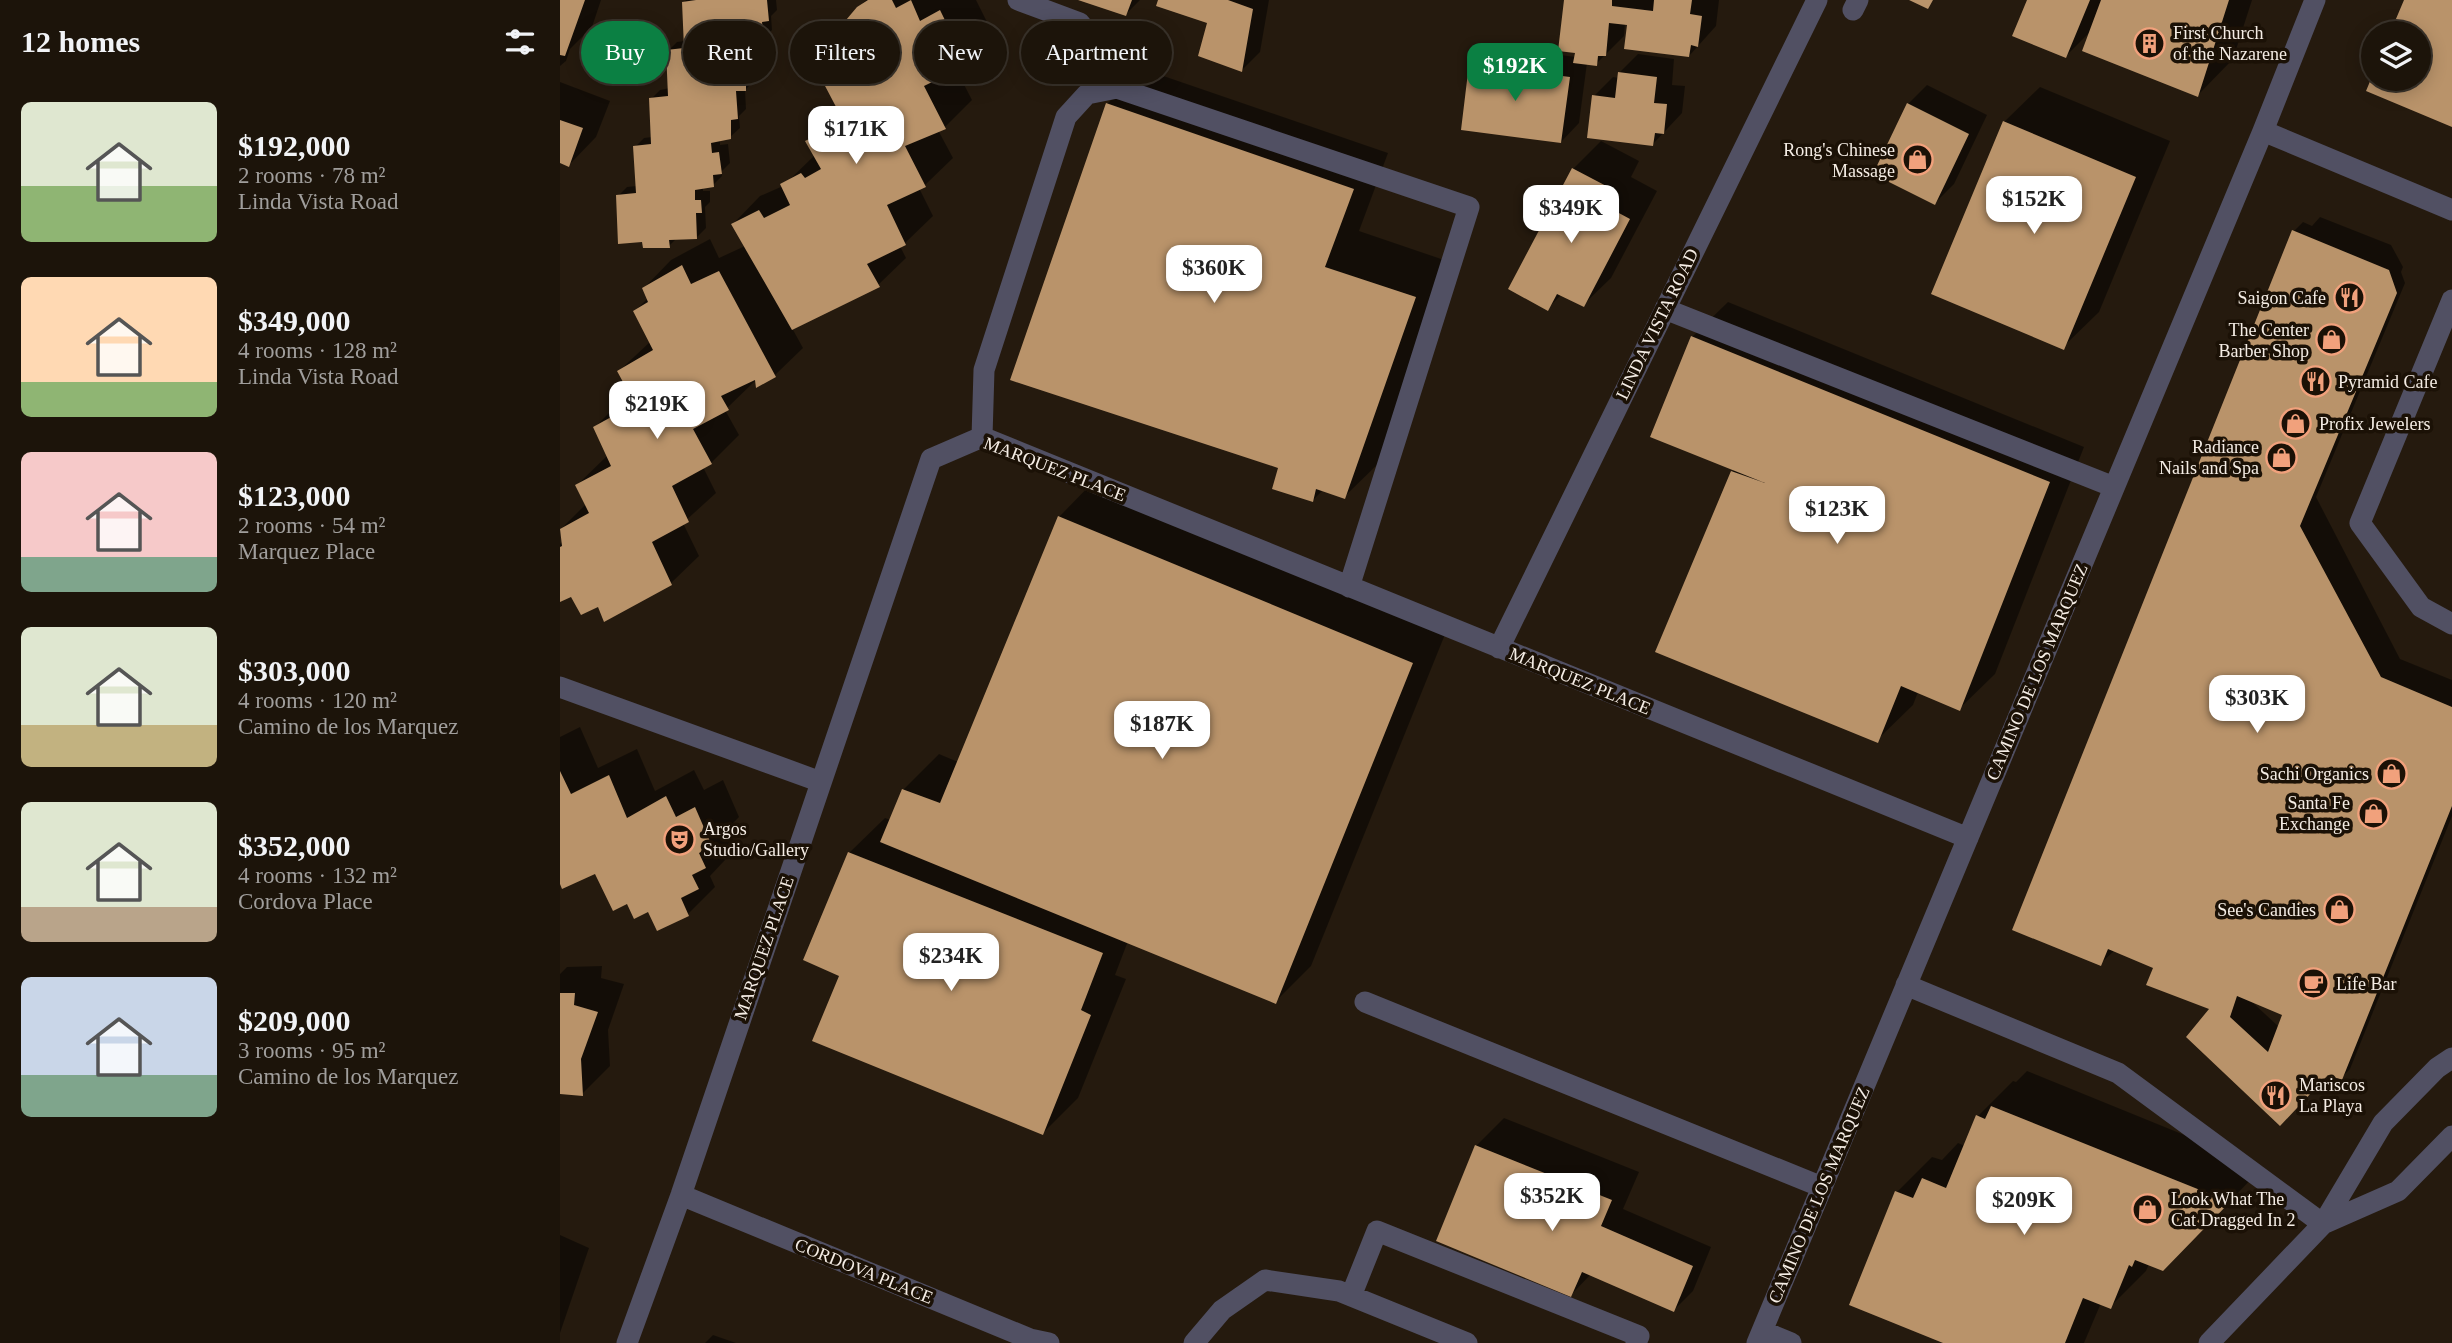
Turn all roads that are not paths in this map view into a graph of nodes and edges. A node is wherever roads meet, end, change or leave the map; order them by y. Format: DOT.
graph roads {
  1 [pos="1018,0"];
  2 [pos="1817,0"];
  3 [pos="2315,0"];
  4 [pos="1075,21"];
  5 [pos="2263,131"];
  6 [pos="2452,210"];
  7 [pos="2452,300"];
  8 [pos="1665,309"];
  9 [pos="982,438"];
  10 [pos="2114,487"];
  11 [pos="1349,587"];
  12 [pos="2452,624"];
  13 [pos="1499,648"];
  14 [pos="560,687"];
  15 [pos="821,782"];
  16 [pos="1968,838"];
  17 [pos="1906,985"];
  18 [pos="1365,1002"];
  19 [pos="2452,1058"];
  20 [pos="2452,1136"];
  21 [pos="1822,1187"];
  22 [pos="681,1195"];
  23 [pos="2323,1223"];
  24 [pos="1351,1296"];
  25 [pos="1760,1337"];
  26 [pos="627,1343"];
  27 [pos="1049,1343"];
  28 [pos="1194,1343"];
  29 [pos="1467,1343"];
  30 [pos="1636,1343"];
  31 [pos="1791,1343"];
  32 [pos="2209,1343"];
  1 -- 4 [label="street"];
  2 -- 8 [label="street, LINDA VISTA ROAD"];
  3 -- 5 [label="street, CAMINO DE LOS MARQUEZ"];
  5 -- 6 [label="street"];
  5 -- 10 [label="street, CAMINO DE LOS MARQUEZ"];
  7 -- 12 [label="street"];
  8 -- 10 [label="street"];
  8 -- 13 [label="street, LINDA VISTA ROAD"];
  9 -- 11 [label="street, MARQUEZ PLACE"];
  9 -- 11 [label="street"];
  9 -- 15 [label="street, MARQUEZ PLACE"];
  10 -- 16 [label="street, CAMINO DE LOS MARQUEZ"];
  11 -- 13 [label="street, MARQUEZ PLACE"];
  13 -- 16 [label="street, MARQUEZ PLACE"];
  14 -- 15 [label="street"];
  15 -- 22 [label="street, MARQUEZ PLACE"];
  16 -- 17 [label="street, CAMINO DE LOS MARQUEZ"];
  17 -- 21 [label="street, CAMINO DE LOS MARQUEZ"];
  17 -- 23 [label="street"];
  18 -- 21 [label="street"];
  19 -- 23 [label="street"];
  20 -- 23 [label="street"];
  21 -- 25 [label="street, CAMINO DE LOS MARQUEZ"];
  22 -- 26 [label="street, MARQUEZ PLACE"];
  22 -- 27 [label="street, CORDOVA PLACE"];
  23 -- 32 [label="street"];
  24 -- 28 [label="street"];
  24 -- 29 [label="street"];
  24 -- 30 [label="street"];
  25 -- 31 [label="street"];
}
